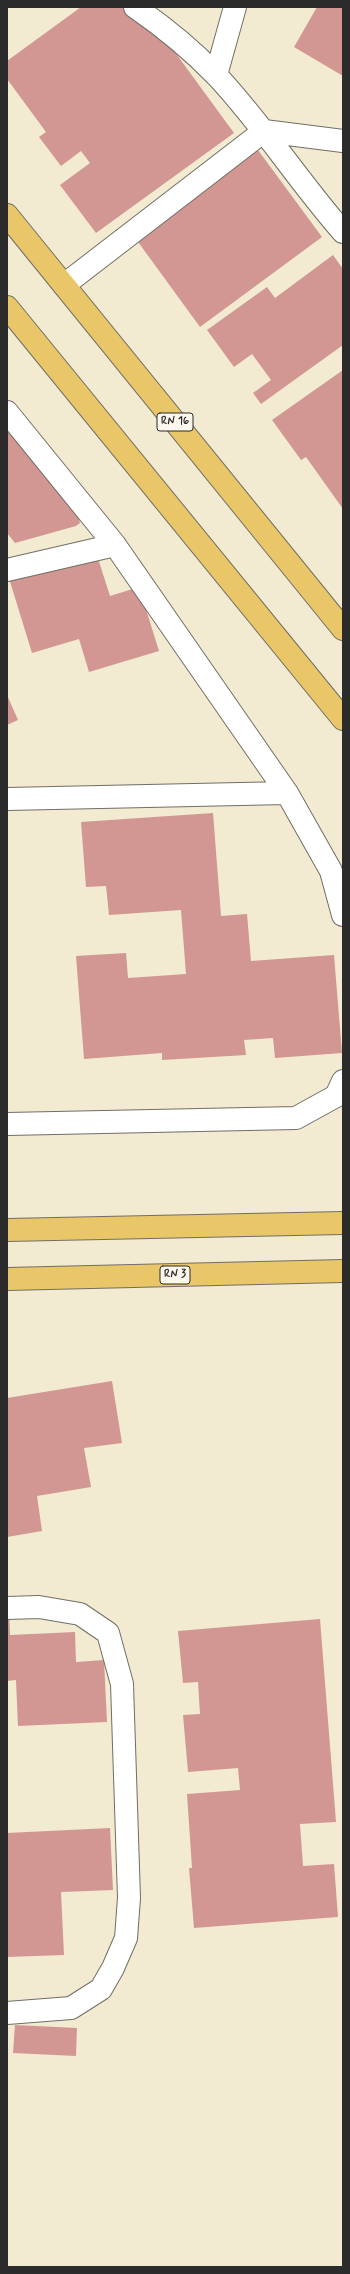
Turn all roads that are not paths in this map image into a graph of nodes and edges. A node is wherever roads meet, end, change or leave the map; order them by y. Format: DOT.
graph roads {
  1 [pos="135,7"];
  2 [pos="235,7"];
  3 [pos="216,75"];
  4 [pos="264,131"];
  5 [pos="343,141"];
  6 [pos="7,215"];
  7 [pos="343,232"];
  8 [pos="64,284"];
  9 [pos="7,307"];
  10 [pos="7,412"];
  11 [pos="115,544"];
  12 [pos="7,570"];
  13 [pos="343,629"];
  14 [pos="343,719"];
  15 [pos="287,793"];
  16 [pos="7,799"];
  17 [pos="343,915"];
  18 [pos="343,1081"];
  19 [pos="7,1124"];
  20 [pos="343,1223"];
  21 [pos="7,1230"];
  22 [pos="343,1271"];
  23 [pos="7,1280"];
  24 [pos="7,1608"];
  25 [pos="7,2013"];
  1 -- 3 [label="street"];
  2 -- 3 [label="street"];
  3 -- 4 [label="street"];
  4 -- 5 [label="street"];
  4 -- 7 [label="street"];
  4 -- 8 [label="street"];
  6 -- 8 [label="main road, RN 16"];
  8 -- 13 [label="main road, RN 16"];
  9 -- 14 [label="main road"];
  10 -- 11 [label="street"];
  11 -- 12 [label="street"];
  11 -- 15 [label="street"];
  15 -- 16 [label="street"];
  15 -- 17 [label="street"];
  18 -- 19 [label="street"];
  20 -- 21 [label="main road"];
  22 -- 23 [label="main road, RN 3"];
  24 -- 25 [label="street"];
}
